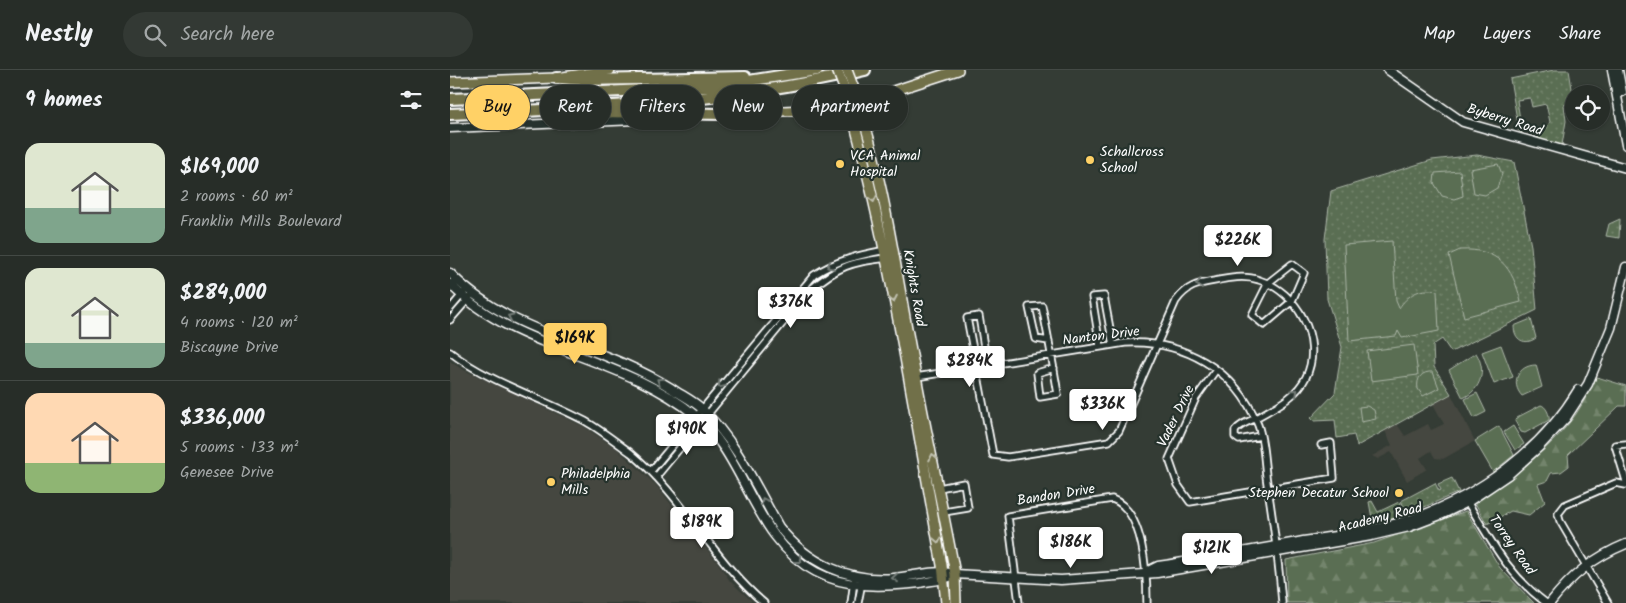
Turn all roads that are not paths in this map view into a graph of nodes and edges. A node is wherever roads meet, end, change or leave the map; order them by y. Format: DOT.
graph roads {
  1 [pos="610,70"];
  2 [pos="798,70"];
  3 [pos="817,70"];
  4 [pos="837,70"];
  5 [pos="847,70"];
  6 [pos="865,70"];
  7 [pos="958,70"];
  8 [pos="1388,70"];
  9 [pos="1612,70"];
  10 [pos="1618,70"];
  11 [pos="556,78"];
  12 [pos="450,82"];
  13 [pos="845,85"];
  14 [pos="850,85"];
  15 [pos="908,87"];
  16 [pos="450,99"];
  17 [pos="611,105"];
  18 [pos="1624,109"];
  19 [pos="540,111"];
  20 [pos="611,112"];
  21 [pos="450,114"];
  22 [pos="714,114"];
  23 [pos="714,115"];
  24 [pos="450,128"];
  25 [pos="859,130"];
  26 [pos="1626,146"];
  27 [pos="1626,168"];
  28 [pos="889,254"];
  29 [pos="1626,267"];
  30 [pos="450,273"];
  31 [pos="1268,283"];
  32 [pos="450,284"];
  33 [pos="467,295"];
  34 [pos="1292,301"];
  35 [pos="450,310"];
  36 [pos="450,320"];
  37 [pos="1049,342"];
  38 [pos="1159,343"];
  39 [pos="1113,345"];
  40 [pos="1100,346"];
  41 [pos="450,352"];
  42 [pos="1052,354"];
  43 [pos="987,365"];
  44 [pos="977,367"];
  45 [pos="1054,368"];
  46 [pos="1216,370"];
  47 [pos="916,377"];
  48 [pos="704,411"];
  49 [pos="1254,418"];
  50 [pos="699,419"];
  51 [pos="1260,436"];
  52 [pos="1626,444"];
  53 [pos="1321,445"];
  54 [pos="651,471"];
  55 [pos="656,477"];
  56 [pos="1626,483"];
  57 [pos="939,488"];
  58 [pos="1268,489"];
  59 [pos="1466,499"];
  60 [pos="944,512"];
  61 [pos="1626,544"];
  62 [pos="1277,549"];
  63 [pos="1586,566"];
  64 [pos="1146,572"];
  65 [pos="955,574"];
  66 [pos="944,575"];
  67 [pos="1016,578"];
  68 [pos="858,581"];
  69 [pos="764,603"];
  70 [pos="851,603"];
  71 [pos="858,603"];
  72 [pos="946,603"];
  73 [pos="956,603"];
  74 [pos="1019,603"];
  75 [pos="1147,603"];
  76 [pos="1282,603"];
  77 [pos="1546,603"];
  78 [pos="1550,603"];
  79 [pos="1608,603"];
  1 -- 11 [label="main road"];
  2 -- 11 [label="highway"];
  3 -- 16 [label="highway"];
  4 -- 13 [label="main road, Knights Road, bridge"];
  5 -- 14 [label="main road, Knights Road, bridge"];
  6 -- 17 [label="highway"];
  7 -- 15 [label="main road"];
  8 -- 27 [label="street, Byberry Road"];
  9 -- 18 [label="street"];
  10 -- 18 [label="street"];
  11 -- 12 [label="main road"];
  18 -- 26 [label="street"];
  19 -- 21 [label="highway"];
  20 -- 22 [label="highway"];
  23 -- 24 [label="street"];
  25 -- 28 [label="main road, Knights Road"];
  28 -- 47 [label="main road, Knights Road"];
  28 -- 48 [label="street"];
  28 -- 66 [label="main road, Knights Road, one-way"];
  29 -- 59 [label="street, Academy Road"];
  30 -- 33 [label="street"];
  31 -- 34 [label="street"];
  31 -- 34 [label="street"];
  31 -- 34 [label="street"];
  31 -- 38 [label="street, one-way"];
  32 -- 33 [label="street"];
  33 -- 35 [label="street"];
  33 -- 36 [label="street"];
  48 -- 33 [label="street, one-way"];
  33 -- 50 [label="street"];
  49 -- 34 [label="street, one-way"];
  37 -- 37 [label="street"];
  37 -- 42 [label="street"];
  38 -- 39 [label="street, Nanton Drive"];
  38 -- 44 [label="street"];
  38 -- 46 [label="street, Nanton Drive"];
  39 -- 40 [label="street, Nanton Drive"];
  39 -- 40 [label="street"];
  40 -- 42 [label="street, Nanton Drive"];
  41 -- 54 [label="street"];
  42 -- 43 [label="street, Nanton Drive"];
  42 -- 45 [label="street"];
  43 -- 44 [label="street, Nanton Drive"];
  43 -- 44 [label="street"];
  44 -- 47 [label="street, Nanton Drive"];
  45 -- 45 [label="street"];
  46 -- 49 [label="street, Nanton Drive"];
  46 -- 58 [label="street, Vader Drive"];
  57 -- 47 [label="main road, Knights Road, one-way"];
  48 -- 50 [label="street"];
  68 -- 48 [label="street, one-way"];
  49 -- 51 [label="street, Nanton Drive"];
  49 -- 51 [label="street"];
  50 -- 54 [label="street"];
  50 -- 55 [label="street"];
  50 -- 68 [label="street, one-way"];
  51 -- 58 [label="street, Nanton Drive"];
  52 -- 56 [label="street"];
  53 -- 58 [label="street"];
  54 -- 55 [label="street"];
  55 -- 69 [label="street"];
  56 -- 63 [label="street"];
  57 -- 60 [label="main road, Knights Road"];
  57 -- 60 [label="street"];
  58 -- 62 [label="street, Nanton Drive"];
  59 -- 62 [label="street, Academy Road"];
  59 -- 77 [label="street, Torrey Road"];
  60 -- 65 [label="main road, Knights Road"];
  61 -- 63 [label="street"];
  62 -- 64 [label="street, Academy Road"];
  62 -- 76 [label="street, Nanton Drive"];
  63 -- 78 [label="street"];
  63 -- 79 [label="street"];
  64 -- 67 [label="street, Academy Road"];
  64 -- 67 [label="street, Bandon Drive"];
  64 -- 75 [label="street, Bandon Drive"];
  65 -- 66 [label="street, Academy Road"];
  65 -- 67 [label="street, Academy Road"];
  65 -- 73 [label="main road, Knights Road"];
  66 -- 68 [label="street"];
  66 -- 72 [label="main road, Knights Road"];
  67 -- 74 [label="street"];
  68 -- 70 [label="street"];
  68 -- 71 [label="street"];
}
